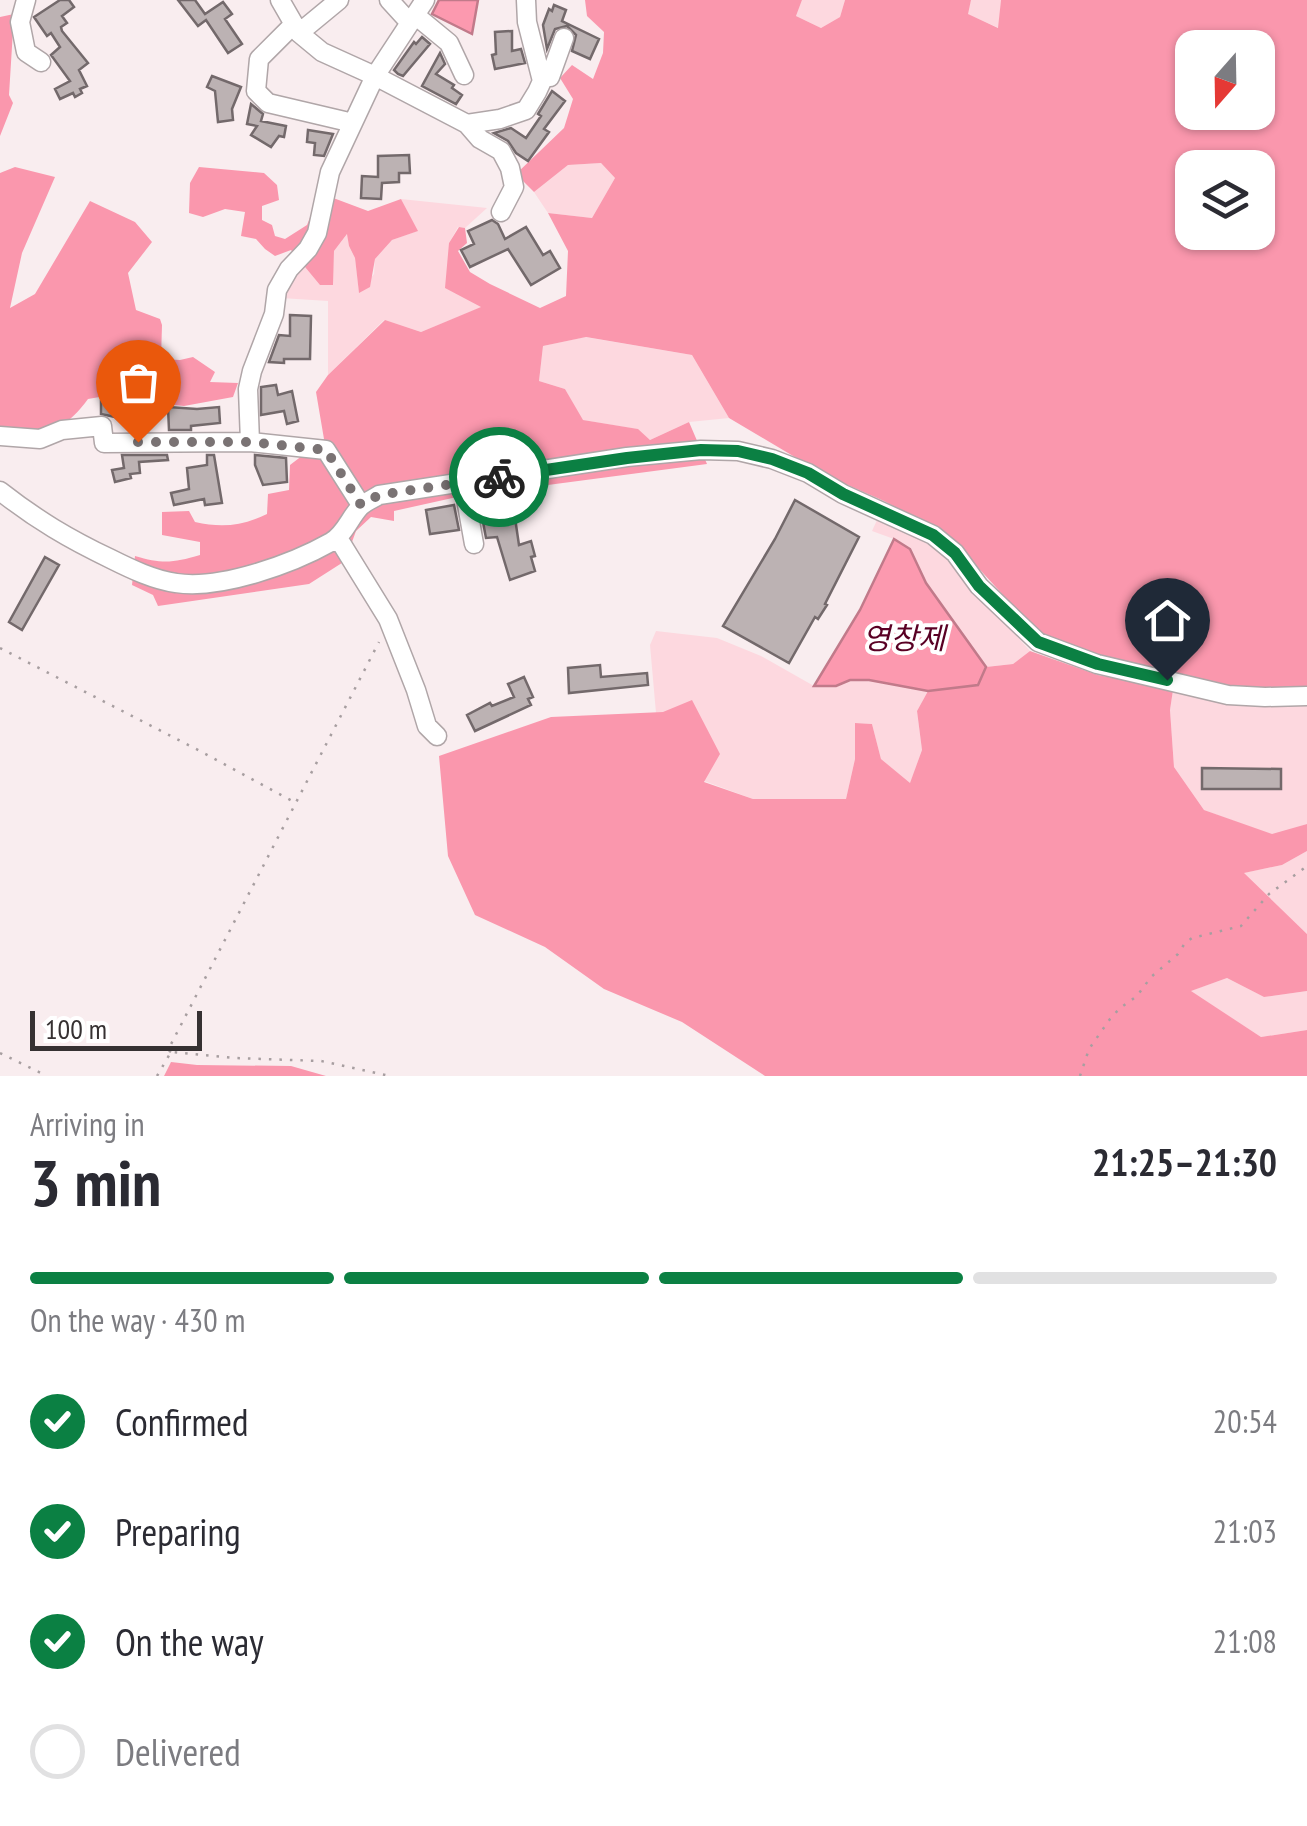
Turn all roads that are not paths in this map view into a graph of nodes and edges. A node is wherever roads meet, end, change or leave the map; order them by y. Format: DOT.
graph roads {
  1 [pos="26,0"];
  2 [pos="280,0"];
  3 [pos="339,0"];
  4 [pos="389,0"];
  5 [pos="526,0"];
  6 [pos="417,13"];
  7 [pos="296,29"];
  8 [pos="564,38"];
  9 [pos="40,62"];
  10 [pos="464,75"];
  11 [pos="375,76"];
  12 [pos="541,76"];
  13 [pos="353,123"];
  14 [pos="467,124"];
  15 [pos="501,212"];
  16 [pos="0,436"];
  17 [pos="250,442"];
  18 [pos="463,482"];
  19 [pos="0,491"];
  20 [pos="361,505"];
  21 [pos="338,538"];
  22 [pos="474,544"];
  23 [pos="1307,696"];
  24 [pos="437,736"];
  1 -- 9 [label="street"];
  2 -- 7 [label="street"];
  3 -- 7 [label="street"];
  4 -- 6 [label="street"];
  5 -- 12 [label="street"];
  6 -- 10 [label="street"];
  6 -- 11 [label="street"];
  7 -- 11 [label="street"];
  7 -- 13 [label="street"];
  8 -- 12 [label="street"];
  11 -- 13 [label="street"];
  11 -- 14 [label="street"];
  12 -- 14 [label="street"];
  13 -- 17 [label="street"];
  14 -- 15 [label="street"];
  16 -- 17 [label="street"];
  17 -- 20 [label="street"];
  18 -- 20 [label="street"];
  18 -- 22 [label="street"];
  18 -- 23 [label="street"];
  19 -- 21 [label="street"];
  20 -- 21 [label="street"];
  21 -- 24 [label="street"];
}
